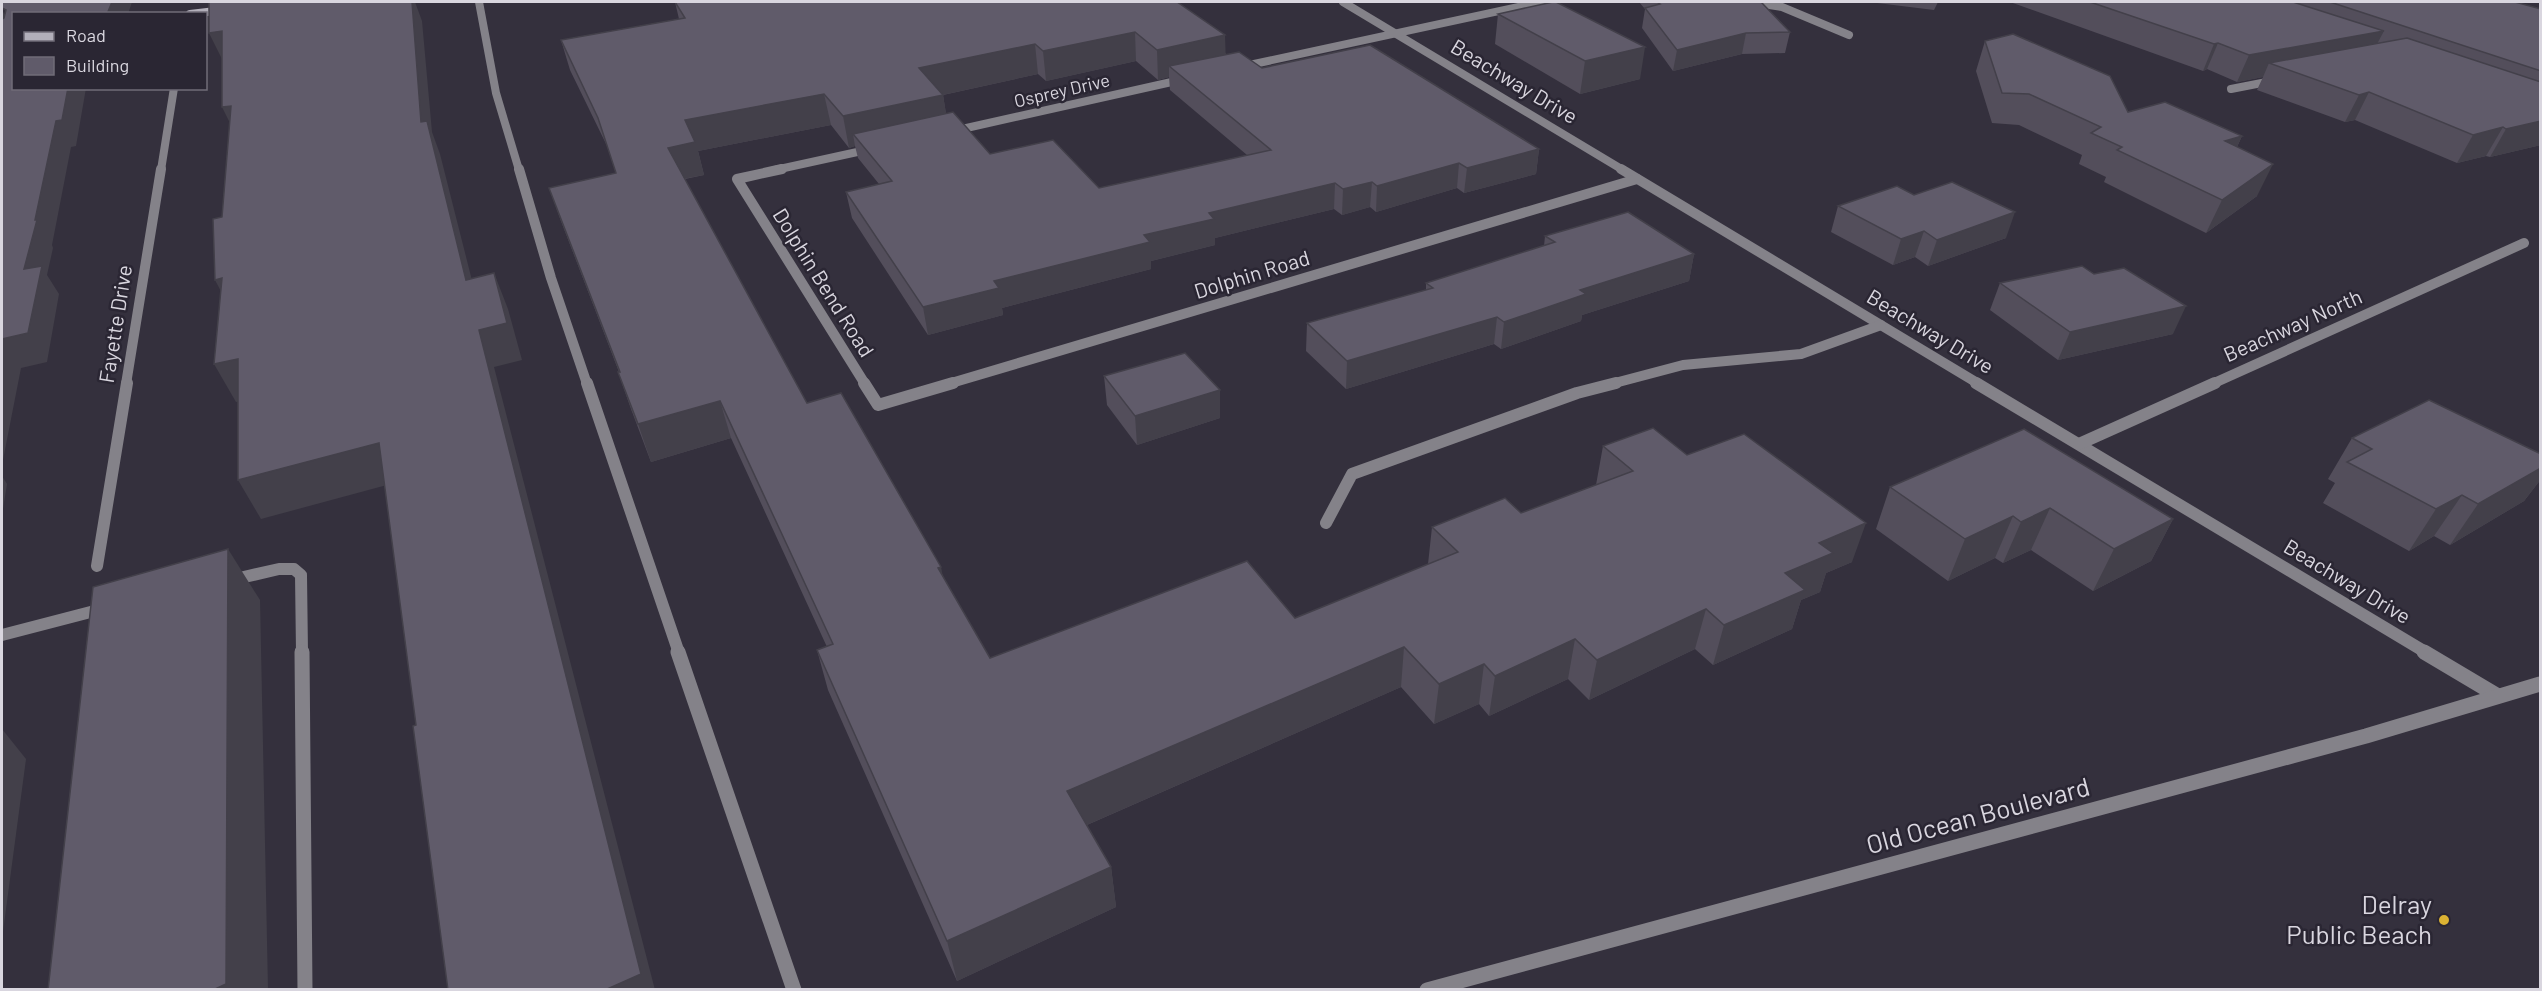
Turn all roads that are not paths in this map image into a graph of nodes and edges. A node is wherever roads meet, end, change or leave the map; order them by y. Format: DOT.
graph roads {
  1 [pos="479,2"];
  2 [pos="1343,2"];
  3 [pos="1540,2"];
  4 [pos="1750,2"];
  5 [pos="234,9"];
  6 [pos="207,12"];
  7 [pos="1394,33"];
  8 [pos="1849,35"];
  9 [pos="1233,69"];
  10 [pos="1198,76"];
  11 [pos="2289,78"];
  12 [pos="2231,89"];
  13 [pos="174,90"];
  14 [pos="945,133"];
  15 [pos="875,148"];
  16 [pos="1637,179"];
  17 [pos="2524,243"];
  18 [pos="1881,325"];
  19 [pos="878,405"];
  20 [pos="2079,444"];
  21 [pos="1326,523"];
  22 [pos="97,566"];
  23 [pos="220,582"];
  24 [pos="116,606"];
  25 [pos="2,635"];
  26 [pos="2541,684"];
  27 [pos="2498,696"];
  28 [pos="305,990"];
  29 [pos="794,990"];
  30 [pos="1427,990"];
  1 -- 29 [label="street"];
  2 -- 7 [label="street, Beachway Drive"];
  3 -- 7 [label="street"];
  4 -- 8 [label="street"];
  5 -- 6 [label="main road"];
  7 -- 9 [label="street"];
  7 -- 16 [label="street, Beachway Drive"];
  10 -- 14 [label="street, Osprey Drive"];
  11 -- 12 [label="street"];
  13 -- 22 [label="street, Fayette Drive"];
  15 -- 19 [label="street, Dolphin Bend Road"];
  16 -- 18 [label="street, Beachway Drive"];
  16 -- 19 [label="street, Dolphin Road"];
  17 -- 20 [label="street, Beachway North"];
  18 -- 20 [label="street, Beachway Drive"];
  18 -- 21 [label="street"];
  20 -- 27 [label="street, Beachway Drive"];
  23 -- 28 [label="street"];
  24 -- 25 [label="street"];
  26 -- 27 [label="street, Old Ocean Boulevard"];
  27 -- 30 [label="street, Old Ocean Boulevard"];
}
